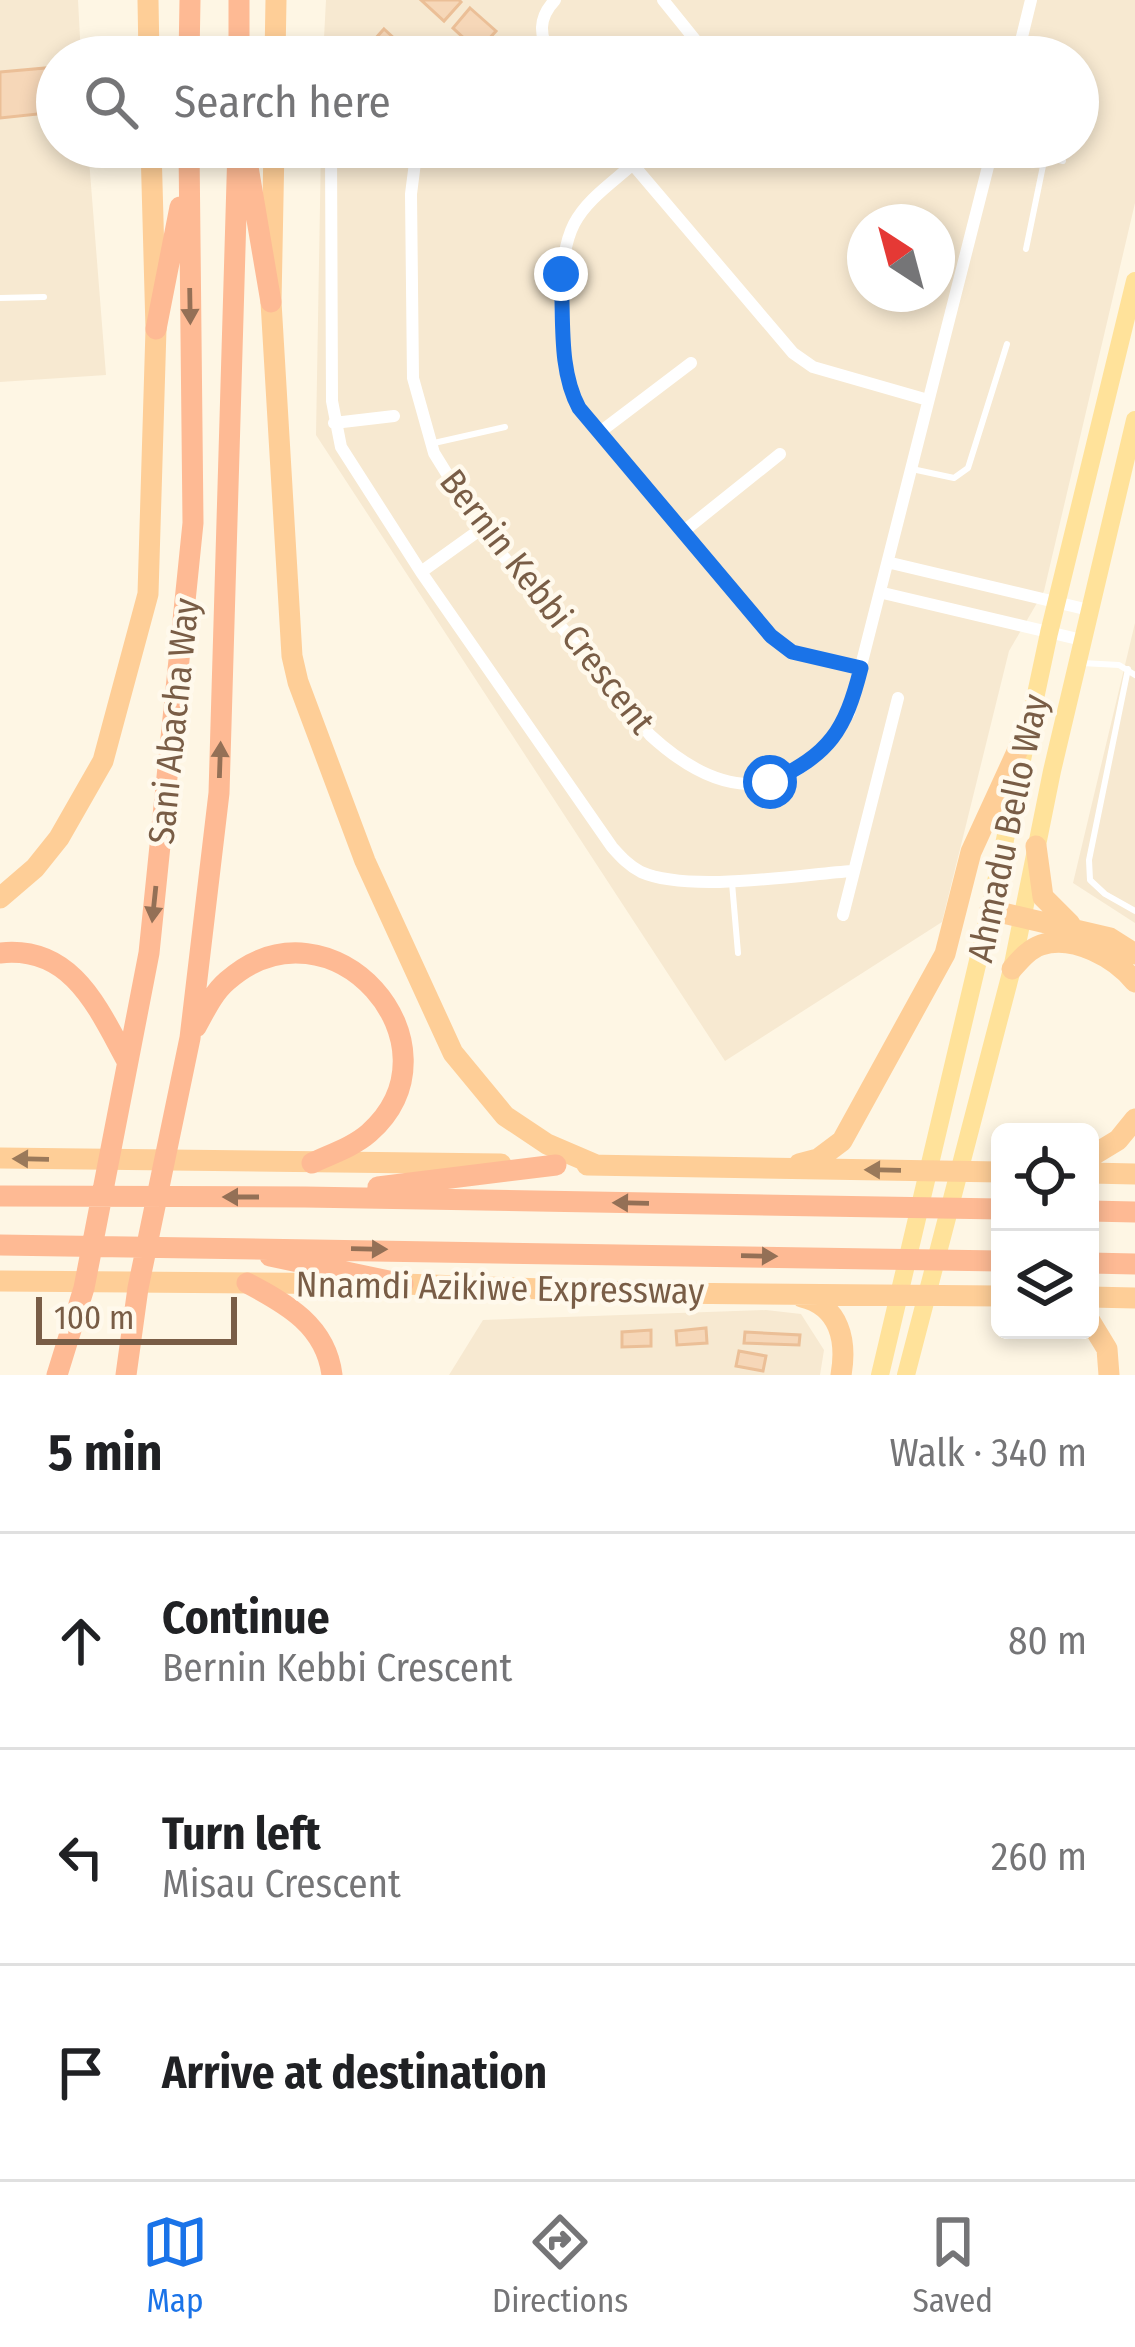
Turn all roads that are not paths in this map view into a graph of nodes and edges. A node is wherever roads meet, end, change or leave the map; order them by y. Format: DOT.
graph roads {
  1 [pos="148,0"];
  2 [pos="190,0"];
  3 [pos="239,0"];
  4 [pos="276,0"];
  5 [pos="555,0"];
  6 [pos="663,0"];
  7 [pos="1031,0"];
  8 [pos="149,36"];
  9 [pos="189,36"];
  10 [pos="239,36"];
  11 [pos="275,36"];
  12 [pos="541,36"];
  13 [pos="692,36"];
  14 [pos="1022,36"];
  15 [pos="152,168"];
  16 [pos="187,168"];
  17 [pos="189,168"];
  18 [pos="240,168"];
  19 [pos="245,168"];
  20 [pos="274,168"];
  21 [pos="331,168"];
  22 [pos="414,168"];
  23 [pos="629,168"];
  24 [pos="636,168"];
  25 [pos="988,168"];
  26 [pos="1043,168"];
  27 [pos="1026,249"];
  28 [pos="1135,281"];
  29 [pos="44,297"];
  30 [pos="0,298"];
  31 [pos="271,302"];
  32 [pos="156,329"];
  33 [pos="1007,344"];
  34 [pos="691,363"];
  35 [pos="928,400"];
  36 [pos="394,416"];
  37 [pos="1135,420"];
  38 [pos="334,423"];
  39 [pos="505,427"];
  40 [pos="600,432"];
  41 [pos="430,444"];
  42 [pos="780,454"];
  43 [pos="912,469"];
  44 [pos="482,529"];
  45 [pos="684,531"];
  46 [pos="891,563"];
  47 [pos="421,572"];
  48 [pos="883,592"];
  49 [pos="1056,603"];
  50 [pos="1089,610"];
  51 [pos="1049,633"];
  52 [pos="1082,640"];
  53 [pos="1078,663"];
  54 [pos="861,668"];
  55 [pos="1131,672"];
  56 [pos="898,698"];
  57 [pos="1027,730"];
  58 [pos="1036,847"];
  59 [pos="852,871"];
  60 [pos="732,880"];
  61 [pos="0,898"];
  62 [pos="990,910"];
  63 [pos="1135,911"];
  64 [pos="843,915"];
  65 [pos="1023,916"];
  66 [pos="1081,931"];
  67 [pos="0,953"];
  68 [pos="738,953"];
  69 [pos="1135,954"];
  70 [pos="1012,969"];
  71 [pos="1135,982"];
  72 [pos="190,1038"];
  73 [pos="127,1061"];
  74 [pos="1135,1118"];
  75 [pos="1099,1151"];
  76 [pos="0,1159"];
  77 [pos="311,1163"];
  78 [pos="556,1165"];
  79 [pos="596,1166"];
  80 [pos="764,1168"];
  81 [pos="991,1172"];
  82 [pos="1099,1173"];
  83 [pos="1135,1174"];
  84 [pos="0,1196"];
  85 [pos="305,1197"];
  86 [pos="991,1209"];
  87 [pos="1099,1211"];
  88 [pos="1135,1211"];
  89 [pos="0,1244"];
  90 [pos="216,1245"];
  91 [pos="991,1262"];
  92 [pos="1099,1263"];
  93 [pos="1135,1264"];
  94 [pos="0,1281"];
  95 [pos="248,1283"];
  96 [pos="403,1284"];
  97 [pos="759,1291"];
  98 [pos="991,1295"];
  99 [pos="1099,1297"];
  100 [pos="1135,1298"];
  101 [pos="1099,1336"];
  102 [pos="57,1375"];
  103 [pos="126,1375"];
  104 [pos="332,1375"];
  105 [pos="842,1375"];
  106 [pos="880,1375"];
  107 [pos="906,1375"];
  108 [pos="1109,1375"];
  1 -- 8 [label="highway"];
  2 -- 9 [label="highway"];
  3 -- 10 [label="highway"];
  4 -- 11 [label="highway"];
  5 -- 12 [label="street"];
  6 -- 13 [label="street"];
  7 -- 14 [label="street"];
  15 -- 32 [label="highway"];
  16 -- 32 [label="highway"];
  17 -- 73 [label="highway, Sani Abacha Way, one-way"];
  72 -- 18 [label="highway, Sani Abacha Way, one-way"];
  19 -- 31 [label="highway"];
  20 -- 31 [label="highway"];
  21 -- 38 [label="street"];
  22 -- 41 [label="street, Bernin Kebbi Crescent"];
  23 -- 40 [label="street"];
  24 -- 35 [label="street"];
  25 -- 35 [label="street, Bernin Kebbi Crescent"];
  26 -- 27 [label="lane"];
  28 -- 49 [label="main road, Ahmadu Bello Way"];
  29 -- 30 [label="lane"];
  31 -- 79 [label="highway"];
  32 -- 61 [label="highway"];
  33 -- 43 [label="lane"];
  34 -- 40 [label="street"];
  35 -- 43 [label="street, Bernin Kebbi Crescent"];
  36 -- 38 [label="street"];
  37 -- 50 [label="main road, Ahmadu Bello Way"];
  38 -- 47 [label="street"];
  39 -- 41 [label="lane"];
  40 -- 45 [label="street"];
  41 -- 44 [label="street, Bernin Kebbi Crescent"];
  42 -- 45 [label="street"];
  43 -- 46 [label="street, Bernin Kebbi Crescent"];
  44 -- 47 [label="street"];
  44 -- 54 [label="street, Bernin Kebbi Crescent"];
  45 -- 54 [label="street"];
  46 -- 48 [label="street, Bernin Kebbi Crescent"];
  46 -- 49 [label="street"];
  47 -- 60 [label="street"];
  48 -- 51 [label="street"];
  48 -- 54 [label="street, Bernin Kebbi Crescent"];
  49 -- 50 [label="street"];
  49 -- 51 [label="main road, Ahmadu Bello Way"];
  50 -- 52 [label="main road, Ahmadu Bello Way"];
  51 -- 52 [label="street"];
  51 -- 57 [label="main road, Ahmadu Bello Way"];
  52 -- 53 [label="main road, Ahmadu Bello Way"];
  53 -- 55 [label="lane"];
  53 -- 58 [label="main road, Ahmadu Bello Way"];
  55 -- 63 [label="lane"];
  56 -- 59 [label="street"];
  57 -- 62 [label="main road, Ahmadu Bello Way"];
  57 -- 80 [label="highway"];
  58 -- 65 [label="main road, Ahmadu Bello Way"];
  58 -- 66 [label="highway"];
  59 -- 60 [label="street"];
  59 -- 64 [label="street"];
  60 -- 68 [label="lane"];
  62 -- 65 [label="highway"];
  62 -- 106 [label="main road, Ahmadu Bello Way"];
  65 -- 66 [label="highway"];
  65 -- 70 [label="main road, Ahmadu Bello Way"];
  66 -- 69 [label="highway"];
  67 -- 73 [label="highway"];
  70 -- 71 [label="highway"];
  70 -- 107 [label="main road, Ahmadu Bello Way"];
  72 -- 77 [label="highway"];
  72 -- 103 [label="highway, Sani Abacha Way"];
  73 -- 102 [label="highway, Sani Abacha Way"];
  74 -- 75 [label="highway"];
  77 -- 76 [label="highway, one-way"];
  77 -- 78 [label="highway"];
  78 -- 79 [label="highway"];
  78 -- 85 [label="highway"];
  79 -- 80 [label="highway"];
  81 -- 80 [label="highway, one-way"];
  82 -- 83 [label="highway"];
  85 -- 84 [label="highway, one-way"];
  86 -- 85 [label="highway, one-way"];
  87 -- 88 [label="highway"];
  89 -- 90 [label="highway, Nnamdi Azikiwe Expressway"];
  90 -- 91 [label="highway, Nnamdi Azikiwe Expressway, one-way"];
  90 -- 96 [label="highway"];
  92 -- 93 [label="highway"];
  94 -- 95 [label="highway, Nnamdi Azikiwe Expressway"];
  95 -- 96 [label="highway, Nnamdi Azikiwe Expressway"];
  95 -- 104 [label="highway"];
  96 -- 97 [label="highway, Nnamdi Azikiwe Expressway"];
  97 -- 98 [label="highway, Nnamdi Azikiwe Expressway"];
  97 -- 105 [label="highway"];
  99 -- 100 [label="highway"];
  101 -- 108 [label="highway"];
}
